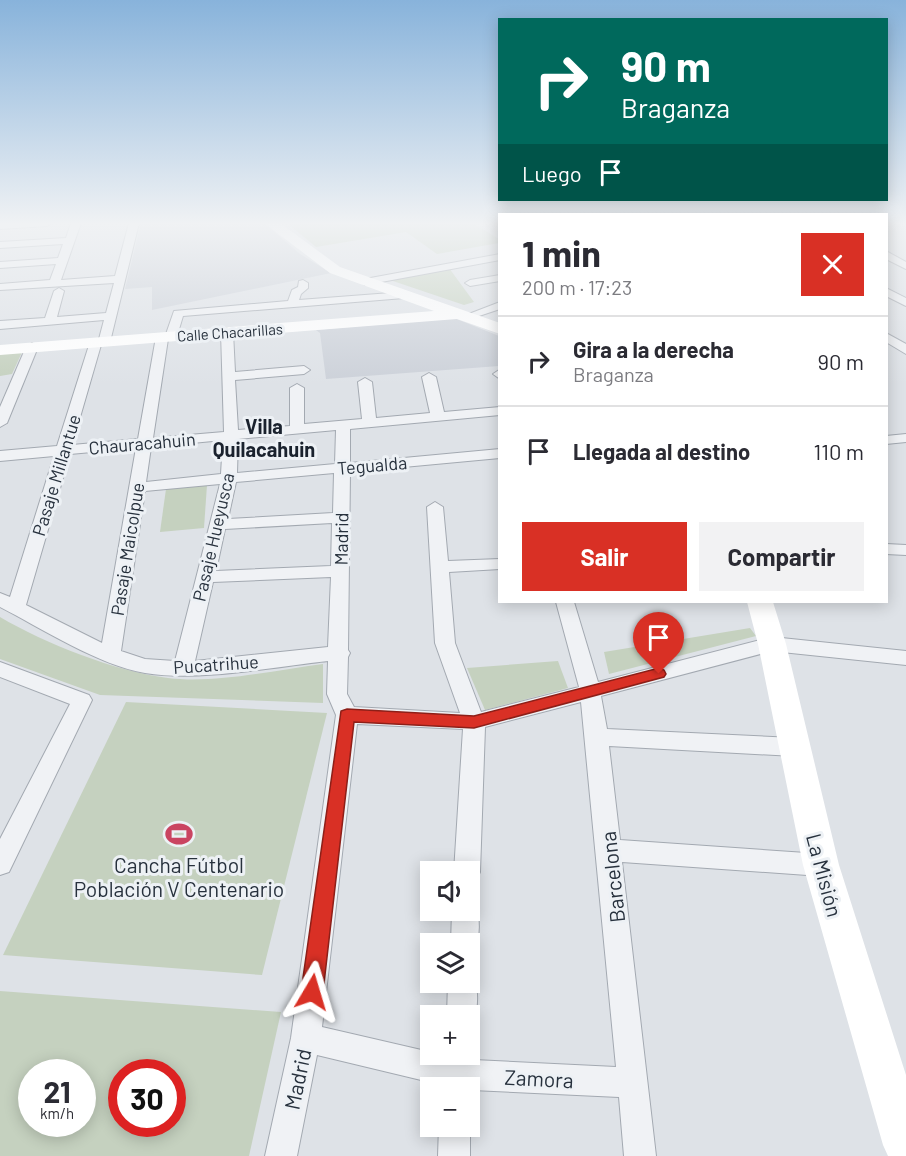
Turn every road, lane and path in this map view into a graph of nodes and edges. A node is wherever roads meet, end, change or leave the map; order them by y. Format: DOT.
graph roads {
  1 [pos="58,277"];
  2 [pos="352,277"];
  3 [pos="392,277"];
  4 [pos="498,278"];
  5 [pos="120,279"];
  6 [pos="365,282"];
  7 [pos="303,283"];
  8 [pos="471,283"];
  9 [pos="0,286"];
  10 [pos="56,287"];
  11 [pos="888,292"];
  12 [pos="397,293"];
  13 [pos="906,303"];
  14 [pos="292,305"];
  15 [pos="498,306"];
  16 [pos="463,315"];
  17 [pos="112,316"];
  18 [pos="50,321"];
  19 [pos="0,325"];
  20 [pos="498,328"];
  21 [pos="227,332"];
  22 [pos="167,337"];
  23 [pos="888,337"];
  24 [pos="100,342"];
  25 [pos="32,347"];
  26 [pos="888,347"];
  27 [pos="904,347"];
  28 [pos="0,350"];
  29 [pos="304,370"];
  30 [pos="227,376"];
  31 [pos="429,377"];
  32 [pos="365,382"];
  33 [pos="297,388"];
  34 [pos="498,411"];
  35 [pos="438,417"];
  36 [pos="0,423"];
  37 [pos="370,423"];
  38 [pos="343,425"];
  39 [pos="297,429"];
  40 [pos="231,435"];
  41 [pos="906,438"];
  42 [pos="888,440"];
  43 [pos="145,443"];
  44 [pos="63,450"];
  45 [pos="498,453"];
  46 [pos="0,456"];
  47 [pos="343,467"];
  48 [pos="229,478"];
  49 [pos="138,487"];
  50 [pos="435,507"];
  51 [pos="342,518"];
  52 [pos="218,524"];
  53 [pos="888,549"];
  54 [pos="906,550"];
  55 [pos="498,564"];
  56 [pos="440,567"];
  57 [pos="341,571"];
  58 [pos="205,577"];
  59 [pos="565,603"];
  60 [pos="760,603"];
  61 [pos="8,604"];
  62 [pos="772,644"];
  63 [pos="339,653"];
  64 [pos="110,655"];
  65 [pos="906,658"];
  66 [pos="0,669"];
  67 [pos="183,669"];
  68 [pos="590,691"];
  69 [pos="347,715"];
  70 [pos="474,722"];
  71 [pos="597,737"];
  72 [pos="794,747"];
  73 [pos="609,850"];
  74 [pos="468,861"];
  75 [pos="0,864"];
  76 [pos="821,865"];
  77 [pos="306,1038"];
  78 [pos="458,1072"];
  79 [pos="633,1083"];
  80 [pos="455,1137"];
  81 [pos="906,1145"];
  82 [pos="281,1156"];
  83 [pos="454,1156"];
  84 [pos="640,1156"];
  1 -- 10 [label="street"];
  2 -- 6 [label="street"];
  3 -- 6 [label="street"];
  4 -- 8 [label="street"];
  5 -- 10 [label="street"];
  5 -- 17 [label="street, Pasaje Millantue"];
  6 -- 12 [label="street"];
  7 -- 14 [label="street"];
  9 -- 10 [label="street"];
  10 -- 18 [label="street"];
  11 -- 13 [label="street"];
  12 -- 14 [label="street"];
  12 -- 16 [label="street"];
  14 -- 22 [label="street"];
  15 -- 16 [label="street"];
  16 -- 20 [label="street"];
  16 -- 21 [label="street, Calle Chacarillas"];
  17 -- 18 [label="street"];
  17 -- 24 [label="street, Pasaje Millantue"];
  18 -- 19 [label="street"];
  21 -- 22 [label="street, Calle Chacarillas"];
  21 -- 30 [label="street, Pasaje Hueyusca"];
  22 -- 24 [label="street, Calle Chacarillas"];
  22 -- 43 [label="street, Pasaje Maicolpue"];
  23 -- 27 [label="street"];
  24 -- 25 [label="street, Calle Chacarillas"];
  24 -- 44 [label="street, Pasaje Millantue"];
  25 -- 28 [label="street, Calle Chacarillas"];
  25 -- 36 [label="street"];
  26 -- 27 [label="street"];
  29 -- 30 [label="street"];
  30 -- 40 [label="street, Pasaje Hueyusca"];
  31 -- 35 [label="street"];
  32 -- 37 [label="street"];
  33 -- 39 [label="street"];
  34 -- 35 [label="street, Chauracahuin"];
  35 -- 37 [label="street, Chauracahuin"];
  37 -- 38 [label="street, Chauracahuin"];
  38 -- 39 [label="street, Chauracahuin"];
  38 -- 47 [label="street, Madrid"];
  39 -- 40 [label="street, Chauracahuin"];
  40 -- 43 [label="street, Chauracahuin"];
  40 -- 48 [label="street, Pasaje Hueyusca"];
  41 -- 42 [label="street"];
  43 -- 44 [label="street, Chauracahuin"];
  43 -- 49 [label="street, Pasaje Maicolpue"];
  44 -- 46 [label="street, Chauracahuin"];
  44 -- 61 [label="street, Pasaje Millantue"];
  45 -- 47 [label="street, Tegualda"];
  47 -- 48 [label="street, Tegualda"];
  47 -- 51 [label="street, Madrid"];
  48 -- 49 [label="street, Tegualda"];
  48 -- 52 [label="street, Pasaje Hueyusca"];
  49 -- 64 [label="street, Pasaje Maicolpue"];
  50 -- 56 [label="street"];
  51 -- 52 [label="street"];
  51 -- 57 [label="street, Madrid"];
  52 -- 58 [label="street, Pasaje Hueyusca"];
  53 -- 54 [label="street"];
  55 -- 56 [label="street"];
  56 -- 70 [label="street"];
  57 -- 58 [label="street"];
  57 -- 63 [label="street, Madrid"];
  58 -- 67 [label="street, Pasaje Hueyusca"];
  59 -- 68 [label="street, Barcelona"];
  60 -- 62 [label="street, La Misión"];
  61 -- 64 [label="street, Pucatrihue"];
  62 -- 65 [label="street"];
  62 -- 68 [label="street"];
  62 -- 72 [label="street, La Misión"];
  63 -- 67 [label="street, Pucatrihue"];
  63 -- 69 [label="street, Madrid"];
  64 -- 67 [label="street, Pucatrihue"];
  66 -- 75 [label="street"];
  68 -- 70 [label="street"];
  68 -- 71 [label="street, Barcelona"];
  69 -- 70 [label="street"];
  69 -- 77 [label="street, Madrid"];
  70 -- 74 [label="street"];
  71 -- 72 [label="street"];
  71 -- 73 [label="street, Barcelona"];
  72 -- 76 [label="street, La Misión"];
  73 -- 76 [label="street"];
  73 -- 79 [label="street, Barcelona"];
  76 -- 81 [label="street, La Misión"];
  77 -- 78 [label="street, Zamora"];
  77 -- 82 [label="street, Madrid"];
  78 -- 79 [label="street, Zamora"];
  79 -- 84 [label="street, Barcelona"];
  80 -- 83 [label="street"];
}
